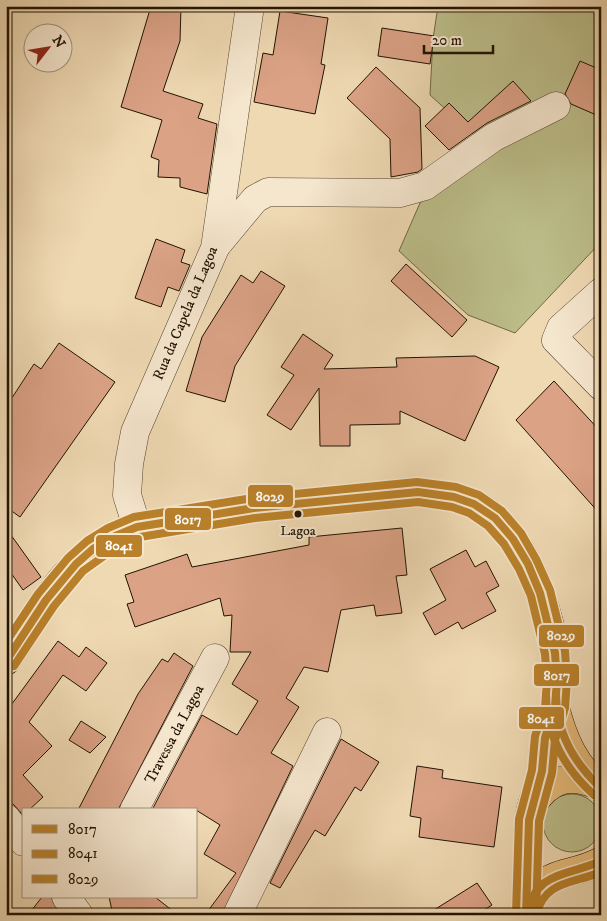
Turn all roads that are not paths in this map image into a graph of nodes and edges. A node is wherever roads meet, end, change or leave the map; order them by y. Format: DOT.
graph roads {
  1 [pos="250,6"];
  2 [pos="556,106"];
  3 [pos="214,248"];
  4 [pos="601,292"];
  5 [pos="601,386"];
  6 [pos="137,527"];
  7 [pos="215,658"];
  8 [pos="6,661"];
  9 [pos="555,707"];
  10 [pos="327,732"];
  11 [pos="599,786"];
  12 [pos="533,804"];
  13 [pos="135,808"];
  14 [pos="6,818"];
  15 [pos="529,834"];
  16 [pos="22,839"];
  17 [pos="601,861"];
  18 [pos="572,870"];
  19 [pos="67,898"];
  20 [pos="92,898"];
  21 [pos="527,911"];
  22 [pos="79,915"];
  23 [pos="89,915"];
  24 [pos="237,915"];
  1 -- 3 [label="street, Rua da Capela da Lagoa"];
  2 -- 3 [label="street"];
  3 -- 6 [label="street, Rua da Capela da Lagoa"];
  4 -- 5 [label="street"];
  6 -- 8 [label="main road"];
  6 -- 9 [label="main road"];
  7 -- 13 [label="street, Travessa da Lagoa"];
  9 -- 11 [label="main road"];
  9 -- 12 [label="main road"];
  10 -- 24 [label="street"];
  11 -- 12 [label="main road"];
  12 -- 15 [label="main road"];
  14 -- 16 [label="street"];
  15 -- 18 [label="main road"];
  15 -- 21 [label="main road"];
  17 -- 18 [label="main road"];
  18 -- 21 [label="main road"];
  19 -- 22 [label="street"];
  20 -- 23 [label="street"];
}
